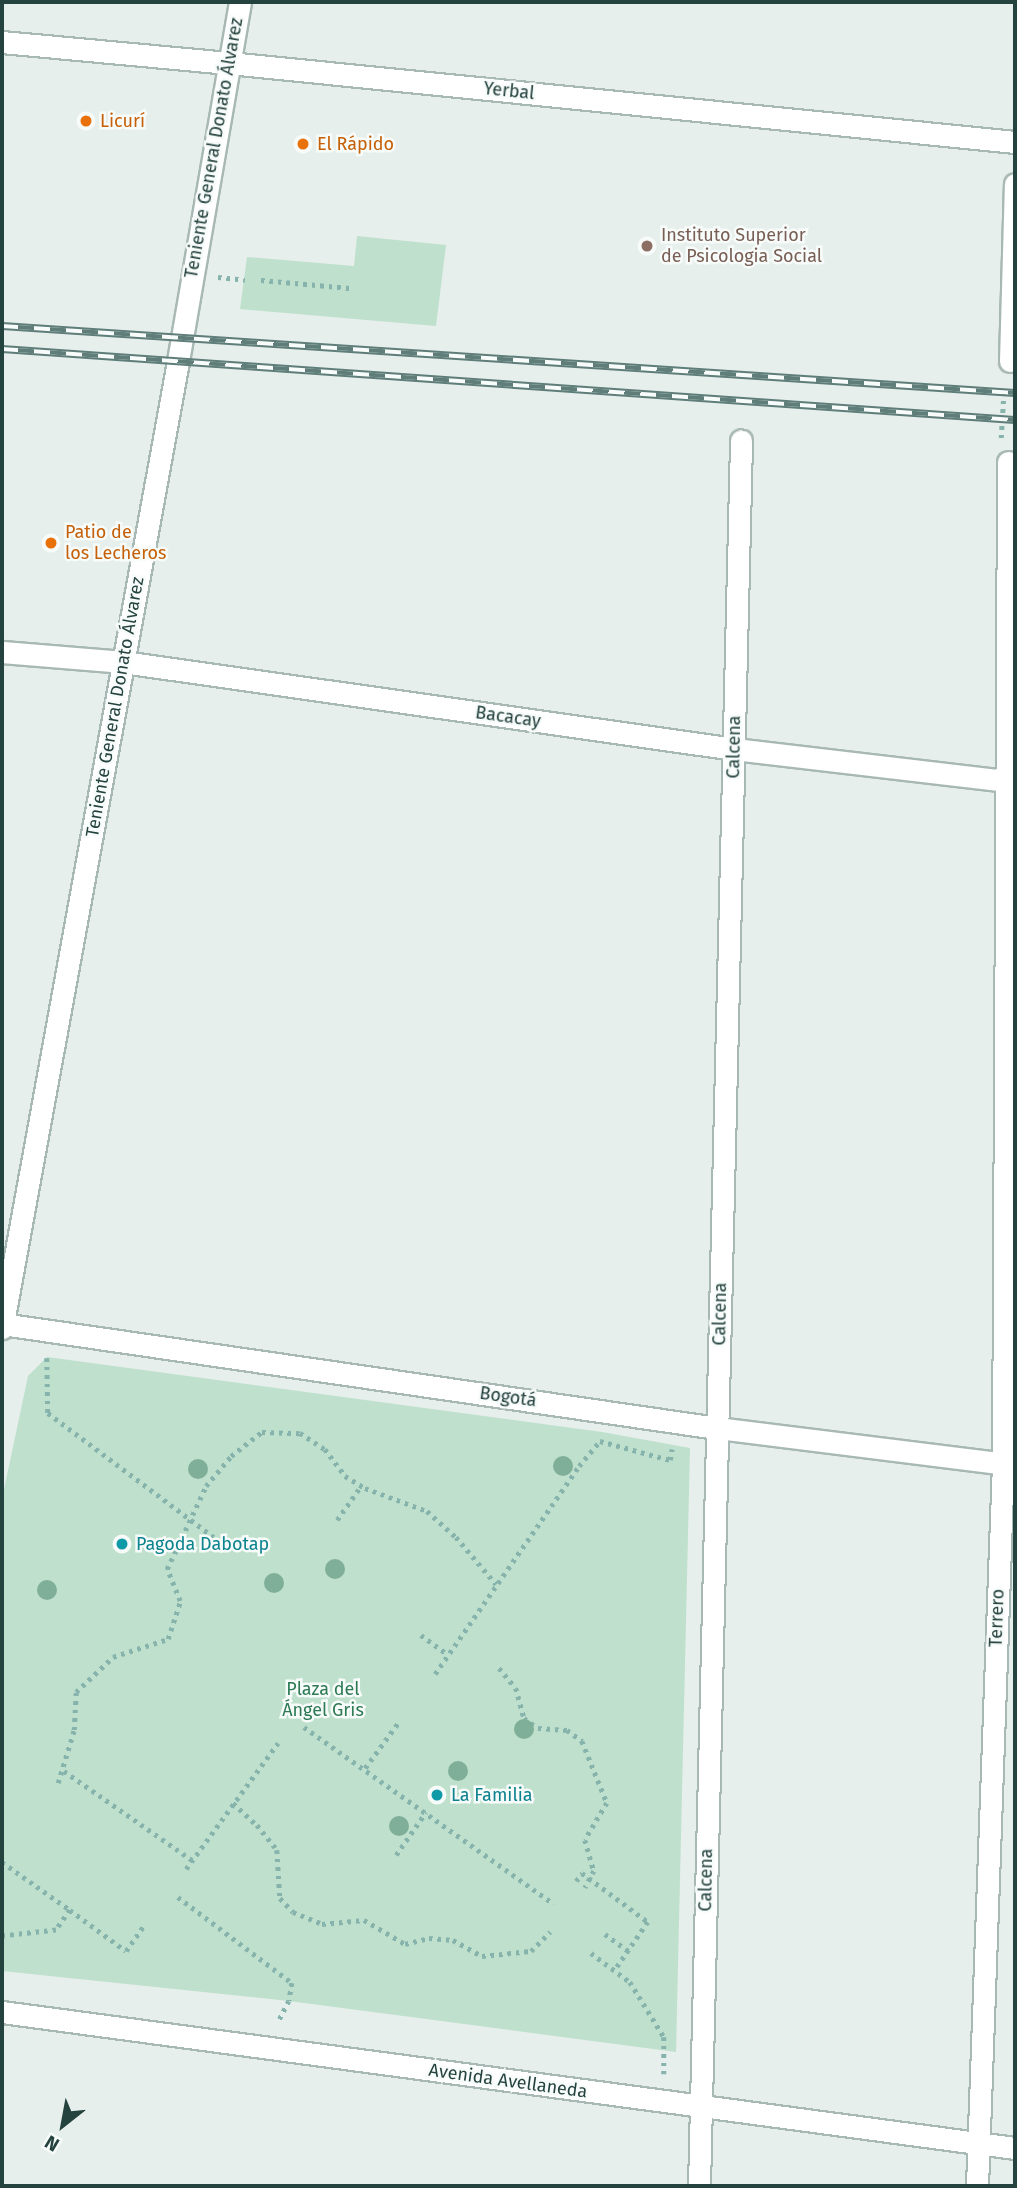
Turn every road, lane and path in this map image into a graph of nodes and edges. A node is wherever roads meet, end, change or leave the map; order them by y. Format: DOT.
graph roads {
  1 [pos="240,2"];
  2 [pos="2,42"];
  3 [pos="229,63"];
  4 [pos="1015,142"];
  5 [pos="1015,184"];
  6 [pos="261,280"];
  7 [pos="350,288"];
  8 [pos="1010,361"];
  9 [pos="741,441"];
  10 [pos="1008,452"];
  11 [pos="2,652"];
  12 [pos="123,662"];
  13 [pos="734,749"];
  14 [pos="1012,781"];
  15 [pos="2,1326"];
  16 [pos="52,1333"];
  17 [pos="677,1420"];
  18 [pos="717,1428"];
  19 [pos="1009,1464"];
  20 [pos="361,1486"];
  21 [pos="190,1519"];
  22 [pos="337,1520"];
  23 [pos="214,1537"];
  24 [pos="496,1584"];
  25 [pos="421,1635"];
  26 [pos="447,1654"];
  27 [pos="499,1668"];
  28 [pos="435,1674"];
  29 [pos="398,1723"];
  30 [pos="304,1727"];
  31 [pos="278,1743"];
  32 [pos="365,1768"];
  33 [pos="64,1771"];
  34 [pos="58,1783"];
  35 [pos="233,1803"];
  36 [pos="426,1812"];
  37 [pos="396,1854"];
  38 [pos="192,1860"];
  39 [pos="2,1862"];
  40 [pos="186,1869"];
  41 [pos="591,1879"];
  42 [pos="576,1881"];
  43 [pos="585,1888"];
  44 [pos="178,1897"];
  45 [pos="554,1904"];
  46 [pos="70,1910"];
  47 [pos="145,1924"];
  48 [pos="550,1932"];
  49 [pos="605,1934"];
  50 [pos="2,1936"];
  51 [pos="628,1951"];
  52 [pos="591,1953"];
  53 [pos="615,1970"];
  54 [pos="2,2012"];
  55 [pos="264,2048"];
  56 [pos="663,2102"];
  57 [pos="701,2106"];
  58 [pos="978,2143"];
  59 [pos="1015,2148"];
  60 [pos="699,2186"];
  61 [pos="977,2186"];
  1 -- 3 [label="street, Teniente General Donato Álvarez"];
  2 -- 3 [label="street, Yerbal"];
  3 -- 4 [label="street, Yerbal"];
  3 -- 12 [label="street, Teniente General Donato Álvarez"];
  5 -- 8 [label="street"];
  6 -- 7 [label="path"];
  8 -- 10 [label="path"];
  9 -- 13 [label="street, Calcena"];
  10 -- 14 [label="street, Terrero"];
  11 -- 12 [label="street, Bacacay"];
  12 -- 13 [label="street, Bacacay"];
  12 -- 15 [label="street, Teniente General Donato Álvarez"];
  13 -- 14 [label="street, Bacacay"];
  13 -- 18 [label="street, Calcena"];
  14 -- 19 [label="street, Terrero"];
  15 -- 16 [label="street, Bogotá"];
  16 -- 17 [label="street, Bogotá"];
  16 -- 21 [label="path"];
  17 -- 18 [label="street, Bogotá"];
  17 -- 24 [label="path"];
  18 -- 19 [label="street, Bogotá"];
  18 -- 57 [label="street, Calcena"];
  19 -- 58 [label="street, Terrero"];
  20 -- 21 [label="path"];
  20 -- 22 [label="path"];
  20 -- 24 [label="path"];
  21 -- 23 [label="path"];
  21 -- 33 [label="path"];
  24 -- 26 [label="path"];
  25 -- 26 [label="path"];
  26 -- 28 [label="path"];
  27 -- 41 [label="path"];
  29 -- 32 [label="path"];
  30 -- 32 [label="path"];
  31 -- 35 [label="path"];
  32 -- 36 [label="path"];
  33 -- 34 [label="path"];
  33 -- 38 [label="path"];
  35 -- 38 [label="path"];
  35 -- 48 [label="path"];
  36 -- 37 [label="path"];
  36 -- 45 [label="path"];
  38 -- 40 [label="path"];
  39 -- 46 [label="path"];
  41 -- 42 [label="path"];
  41 -- 43 [label="path"];
  41 -- 51 [label="path"];
  44 -- 55 [label="path"];
  46 -- 47 [label="path"];
  46 -- 50 [label="path"];
  49 -- 51 [label="path"];
  51 -- 53 [label="path"];
  52 -- 53 [label="path"];
  53 -- 56 [label="path"];
  54 -- 55 [label="street, Avenida Avellaneda"];
  55 -- 56 [label="street, Avenida Avellaneda"];
  56 -- 57 [label="street, Avenida Avellaneda"];
  57 -- 58 [label="street, Avenida Avellaneda"];
  57 -- 60 [label="street, Calcena"];
  58 -- 59 [label="street, Avenida Avellaneda"];
  58 -- 61 [label="street, Terrero"];
}
